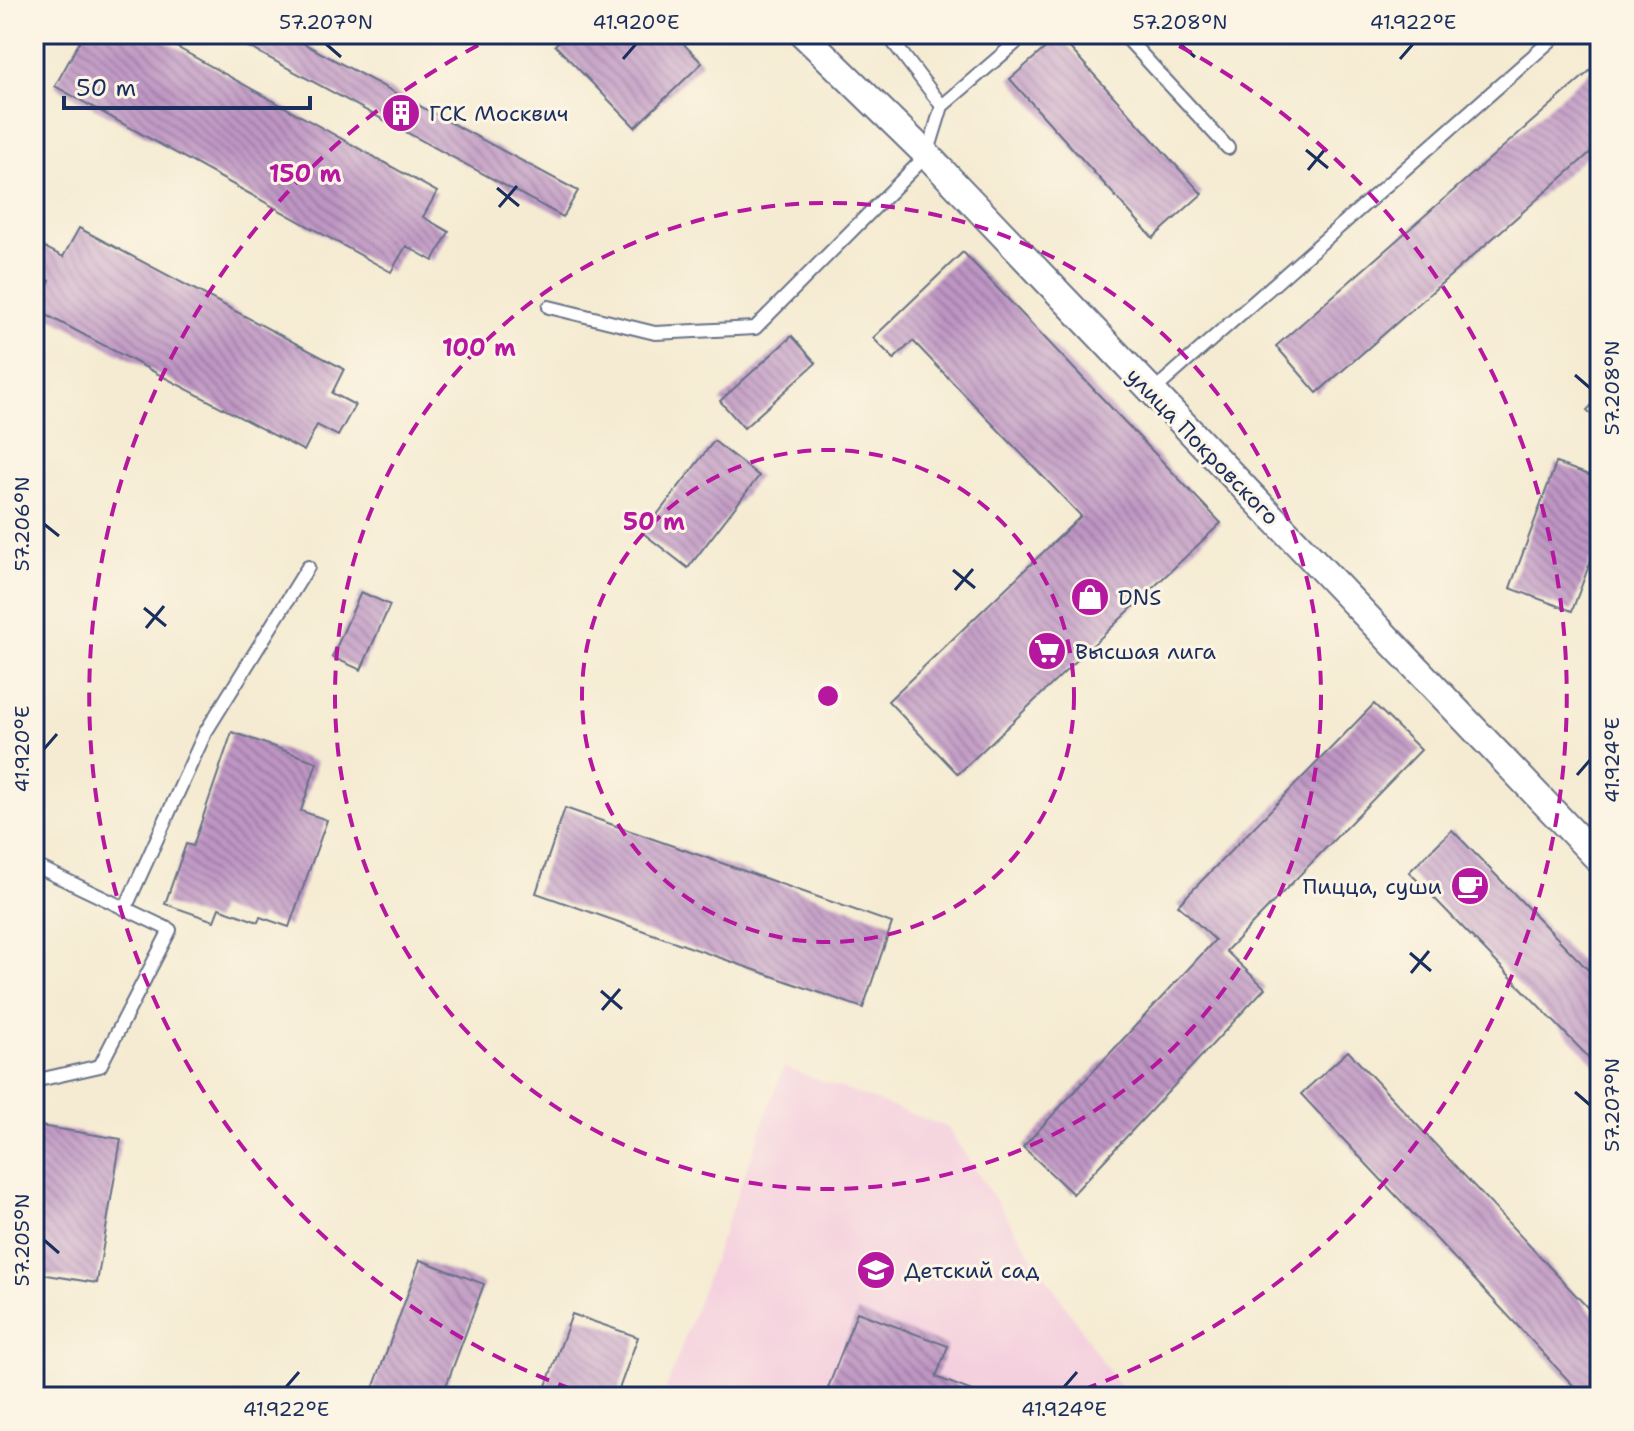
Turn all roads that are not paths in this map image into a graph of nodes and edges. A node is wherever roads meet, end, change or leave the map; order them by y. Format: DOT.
graph roads {
  1 [pos="803,34"];
  2 [pos="887,34"];
  3 [pos="1026,34"];
  4 [pos="1123,34"];
  5 [pos="1558,34"];
  6 [pos="942,106"];
  7 [pos="1228,148"];
  8 [pos="927,155"];
  9 [pos="549,307"];
  10 [pos="1152,392"];
  11 [pos="308,567"];
  12 [pos="1600,861"];
  13 [pos="34,865"];
  14 [pos="125,909"];
  15 [pos="34,1081"];
  1 -- 8 [label="street, улица Покровского"];
  2 -- 6 [label="lane"];
  3 -- 6 [label="lane"];
  4 -- 7 [label="lane"];
  5 -- 10 [label="lane"];
  6 -- 8 [label="lane"];
  8 -- 9 [label="lane"];
  8 -- 10 [label="street, улица Покровского"];
  10 -- 12 [label="street, улица Покровского"];
  11 -- 14 [label="lane"];
  13 -- 14 [label="lane"];
  14 -- 15 [label="lane"];
}
